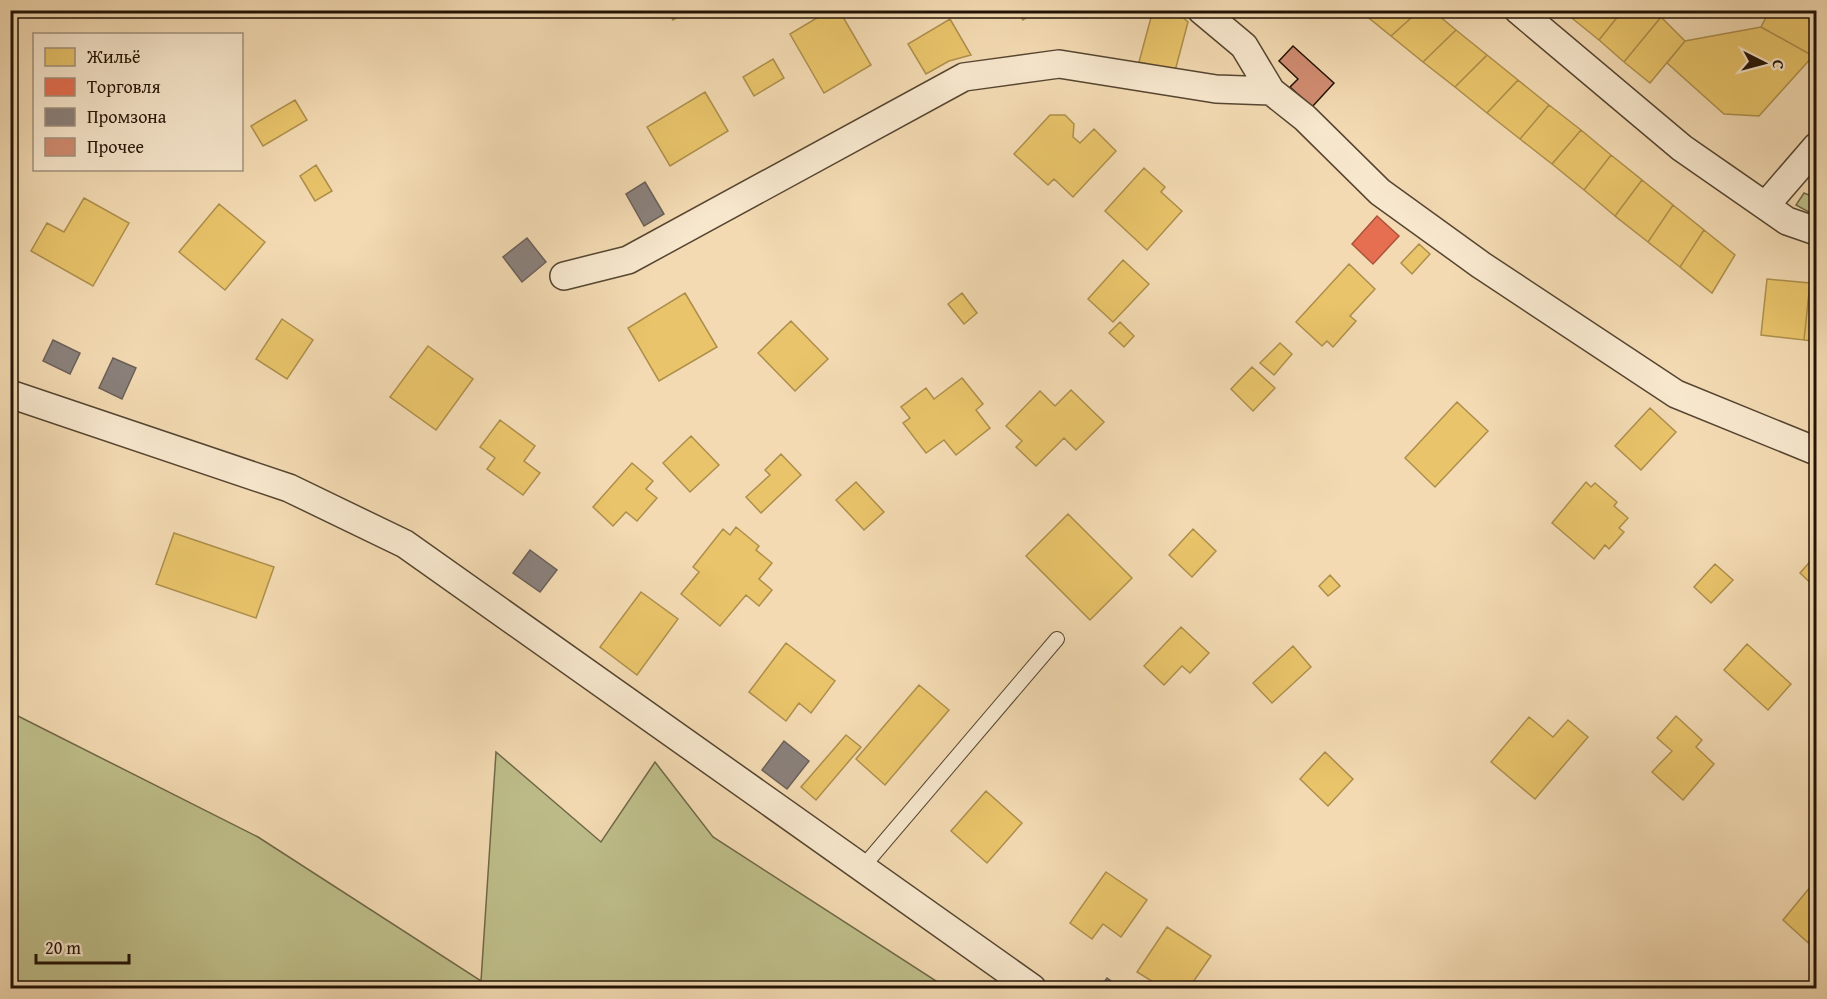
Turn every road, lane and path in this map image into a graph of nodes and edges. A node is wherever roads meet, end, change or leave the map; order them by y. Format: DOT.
graph roads {
  1 [pos="1201,10"];
  2 [pos="1518,10"];
  3 [pos="1271,91"];
  4 [pos="1816,147"];
  5 [pos="1766,205"];
  6 [pos="1816,231"];
  7 [pos="564,276"];
  8 [pos="10,394"];
  9 [pos="1816,451"];
  10 [pos="1057,639"];
  11 [pos="862,868"];
  12 [pos="1032,988"];
  1 -- 3 [label="street"];
  2 -- 5 [label="street"];
  3 -- 7 [label="street"];
  3 -- 9 [label="street"];
  4 -- 5 [label="street"];
  5 -- 6 [label="street"];
  8 -- 11 [label="street"];
  10 -- 11 [label="lane"];
  11 -- 12 [label="street"];
}
